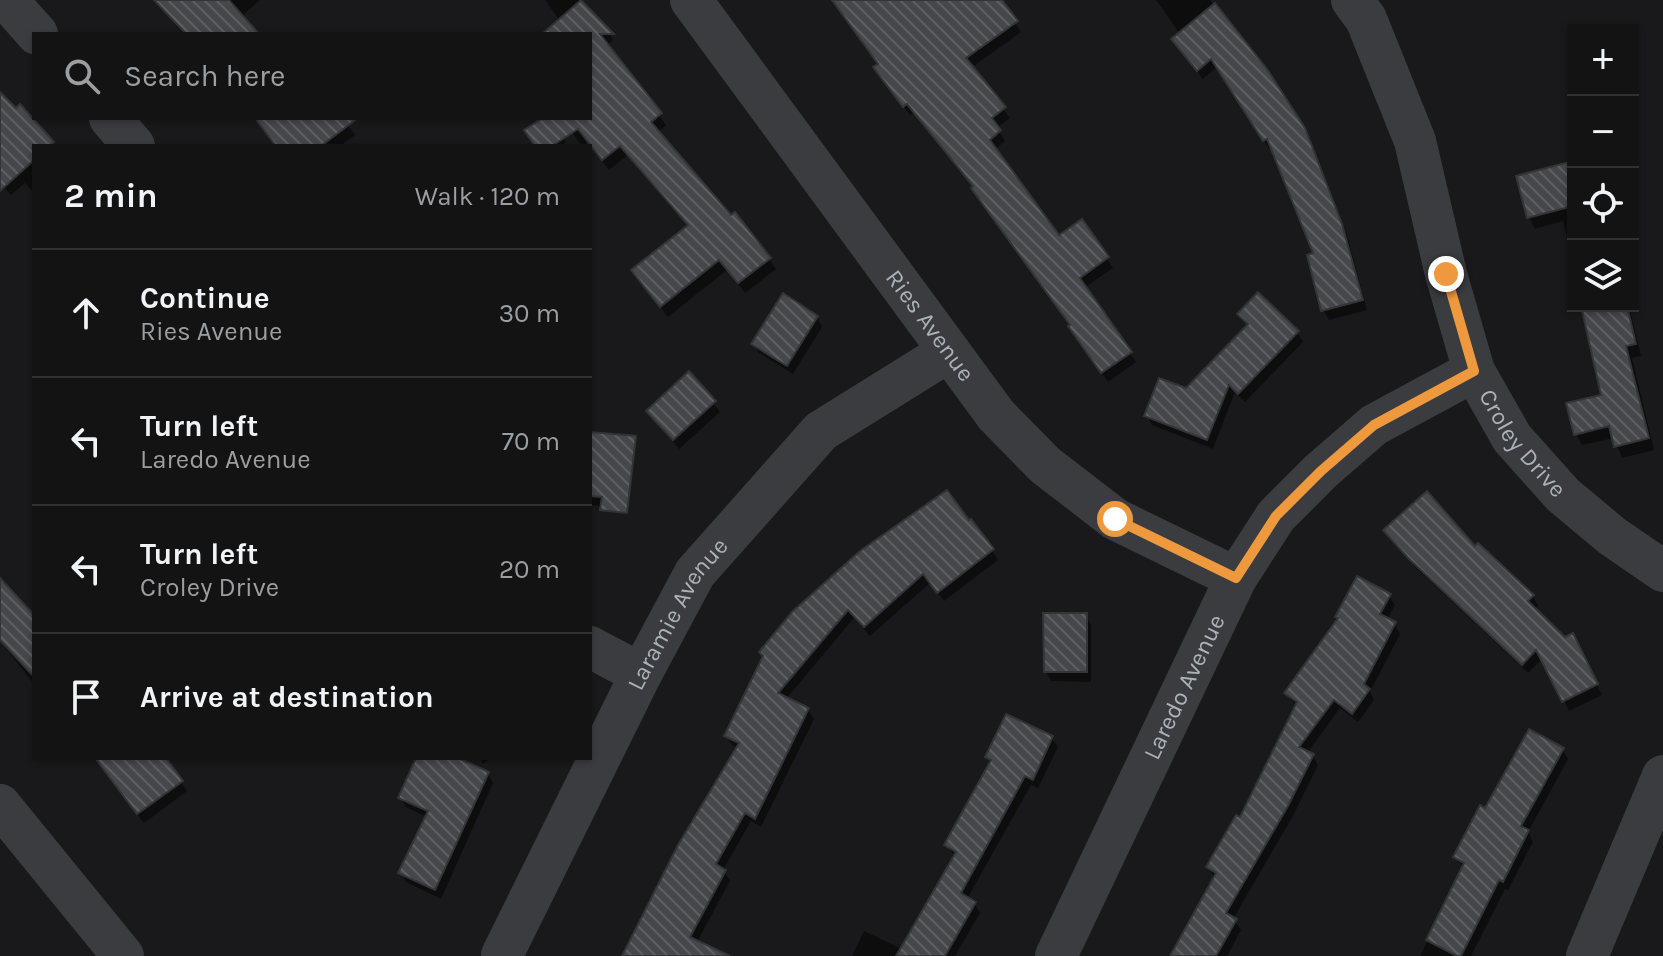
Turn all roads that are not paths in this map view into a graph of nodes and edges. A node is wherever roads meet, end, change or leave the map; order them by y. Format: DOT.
graph roads {
  1 [pos="7,0"];
  2 [pos="691,0"];
  3 [pos="1352,0"];
  4 [pos="35,32"];
  5 [pos="112,120"];
  6 [pos="132,144"];
  7 [pos="948,352"];
  8 [pos="1474,371"];
  9 [pos="1663,571"];
  10 [pos="1236,578"];
  11 [pos="592,648"];
  12 [pos="641,674"];
  13 [pos="1663,776"];
  14 [pos="0,805"];
  15 [pos="502,955"];
  16 [pos="123,956"];
  17 [pos="1056,956"];
  18 [pos="1587,956"];
  1 -- 4 [label="street"];
  2 -- 7 [label="street, Ries Avenue"];
  3 -- 8 [label="street, Croley Drive"];
  5 -- 6 [label="street"];
  7 -- 10 [label="street, Ries Avenue"];
  7 -- 12 [label="street, Laramie Avenue"];
  8 -- 9 [label="street, Croley Drive"];
  8 -- 10 [label="street, Laredo Avenue"];
  10 -- 17 [label="street, Laredo Avenue"];
  11 -- 12 [label="street"];
  12 -- 15 [label="street, Laramie Avenue"];
  13 -- 18 [label="street"];
  14 -- 16 [label="street"];
}
